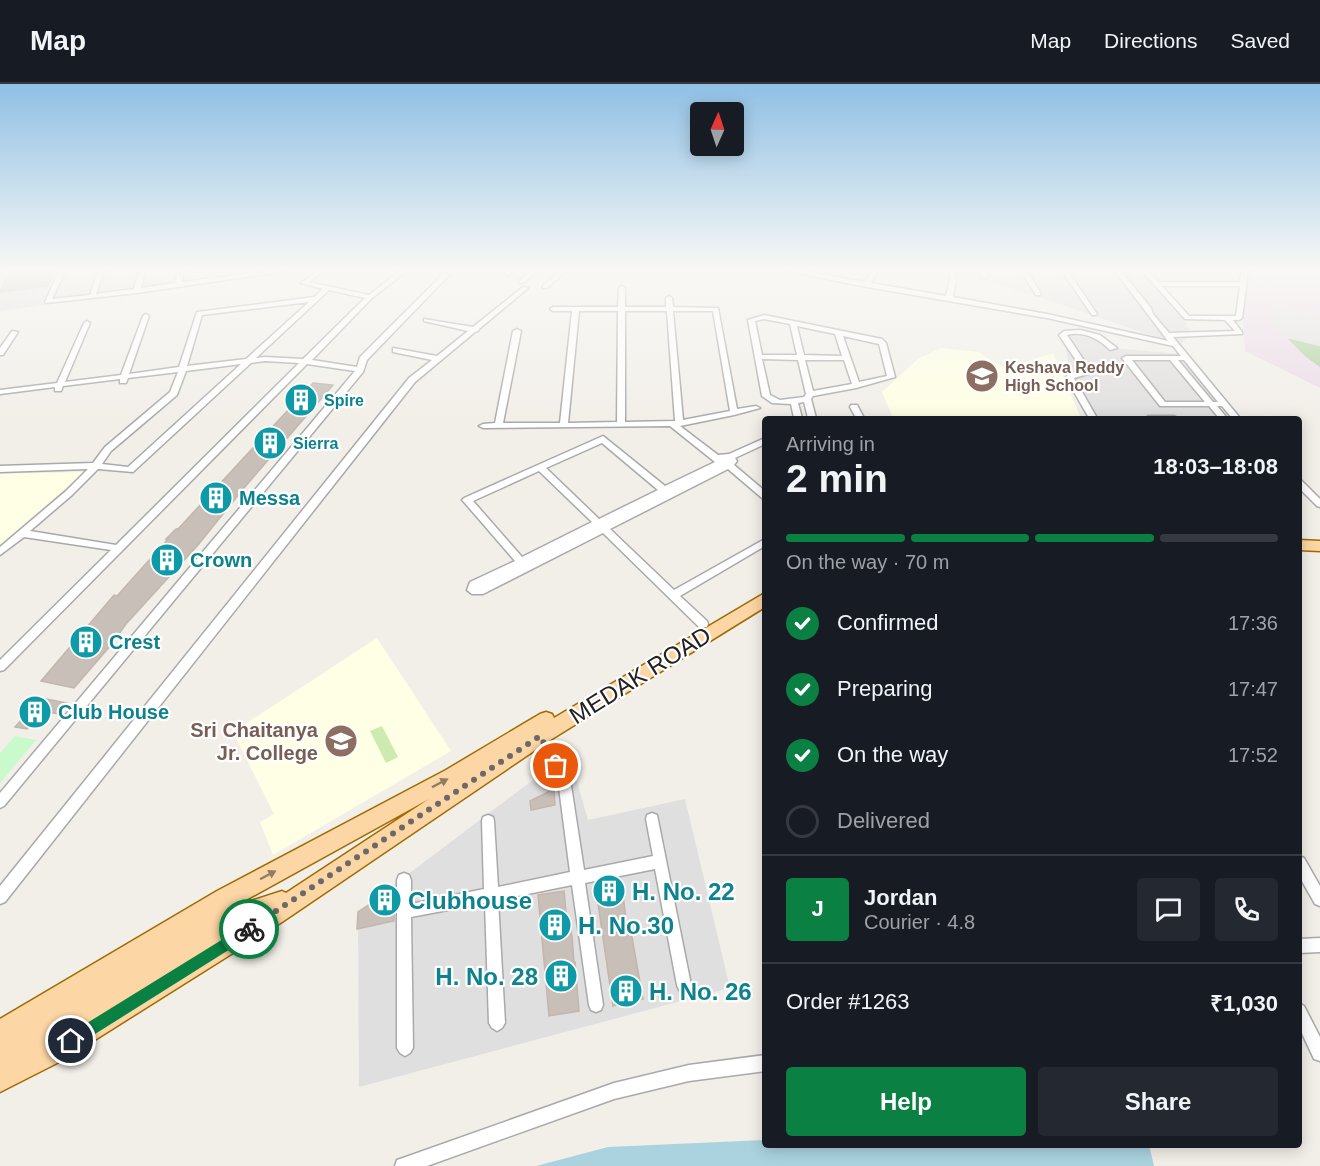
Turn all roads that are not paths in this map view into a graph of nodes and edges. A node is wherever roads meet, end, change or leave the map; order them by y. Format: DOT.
graph roads {
  1 [pos="144,321"];
  2 [pos="197,321"];
  3 [pos="292,321"];
  4 [pos="346,321"];
  5 [pos="400,321"];
  6 [pos="433,321"];
  7 [pos="485,321"];
  8 [pos="575,321"];
  9 [pos="622,321"];
  10 [pos="671,321"];
  11 [pos="720,321"];
  12 [pos="752,321"];
  13 [pos="786,321"];
  14 [pos="1074,321"];
  15 [pos="1156,321"];
  16 [pos="1230,321"];
  17 [pos="793,323"];
  18 [pos="87,324"];
  19 [pos="476,330"];
  20 [pos="517,331"];
  21 [pos="14,332"];
  22 [pos="838,332"];
  23 [pos="1166,335"];
  24 [pos="1173,344"];
  25 [pos="1113,348"];
  26 [pos="396,350"];
  27 [pos="0,353"];
  28 [pos="758,357"];
  29 [pos="801,358"];
  30 [pos="847,358"];
  31 [pos="1172,358"];
  32 [pos="1184,358"];
  33 [pos="439,359"];
  34 [pos="307,361"];
  35 [pos="247,363"];
  36 [pos="360,370"];
  37 [pos="182,371"];
  38 [pos="124,379"];
  39 [pos="856,386"];
  40 [pos="59,388"];
  41 [pos="0,392"];
  42 [pos="808,397"];
  43 [pos="0,398"];
  44 [pos="794,401"];
  45 [pos="1210,404"];
  46 [pos="1223,404"];
  47 [pos="1163,405"];
  48 [pos="854,407"];
  49 [pos="756,408"];
  50 [pos="734,413"];
  51 [pos="798,416"];
  52 [pos="812,416"];
  53 [pos="859,416"];
  54 [pos="1092,416"];
  55 [pos="1173,416"];
  56 [pos="1221,416"];
  57 [pos="1234,416"];
  58 [pos="678,424"];
  59 [pos="499,425"];
  60 [pos="564,425"];
  61 [pos="621,425"];
  62 [pos="483,426"];
  63 [pos="762,443"];
  64 [pos="762,450"];
  65 [pos="727,462"];
  66 [pos="96,466"];
  67 [pos="540,467"];
  68 [pos="0,469"];
  69 [pos="762,486"];
  70 [pos="1302,486"];
  71 [pos="667,493"];
  72 [pos="762,493"];
  73 [pos="1320,504"];
  74 [pos="603,526"];
  75 [pos="21,533"];
  76 [pos="1302,538"];
  77 [pos="1320,538"];
  78 [pos="762,545"];
  79 [pos="1302,545"];
  80 [pos="1320,546"];
  81 [pos="117,548"];
  82 [pos="0,552"];
  83 [pos="524,564"];
  84 [pos="762,589"];
  85 [pos="673,596"];
  86 [pos="762,600"];
  87 [pos="703,624"];
  88 [pos="0,667"];
  89 [pos="540,736"];
  90 [pos="0,801"];
  91 [pos="652,819"];
  92 [pos="488,821"];
  93 [pos="660,861"];
  94 [pos="1302,868"];
  95 [pos="577,878"];
  96 [pos="404,880"];
  97 [pos="236,892"];
  98 [pos="491,895"];
  99 [pos="0,897"];
  100 [pos="299,897"];
  101 [pos="1320,899"];
  102 [pos="404,912"];
  103 [pos="1302,945"];
  104 [pos="1320,945"];
  105 [pos="684,985"];
  106 [pos="596,1005"];
  107 [pos="1302,1017"];
  108 [pos="497,1023"];
  109 [pos="0,1032"];
  110 [pos="0,1048"];
  111 [pos="405,1048"];
  112 [pos="1320,1053"];
  113 [pos="0,1063"];
  114 [pos="762,1063"];
  115 [pos="0,1080"];
  116 [pos="404,1166"];
  1 -- 38 [label="street"];
  2 -- 37 [label="street"];
  3 -- 35 [label="street"];
  4 -- 34 [label="street"];
  5 -- 36 [label="street"];
  6 -- 19 [label="street"];
  7 -- 19 [label="street"];
  8 -- 60 [label="street"];
  9 -- 61 [label="street"];
  10 -- 58 [label="street"];
  11 -- 50 [label="street"];
  12 -- 28 [label="street"];
  13 -- 17 [label="street"];
  14 -- 24 [label="street"];
  15 -- 23 [label="street"];
  16 -- 23 [label="street"];
  17 -- 22 [label="street"];
  17 -- 29 [label="street"];
  18 -- 40 [label="street"];
  19 -- 33 [label="street"];
  20 -- 59 [label="street"];
  21 -- 27 [label="street"];
  22 -- 30 [label="street"];
  22 -- 39 [label="street"];
  23 -- 24 [label="street"];
  24 -- 32 [label="street"];
  25 -- 54 [label="street"];
  26 -- 33 [label="street"];
  28 -- 29 [label="street"];
  28 -- 44 [label="street"];
  29 -- 30 [label="street"];
  29 -- 42 [label="street"];
  30 -- 39 [label="street"];
  31 -- 32 [label="street"];
  31 -- 45 [label="street"];
  31 -- 47 [label="street"];
  32 -- 46 [label="street"];
  33 -- 99 [label="street"];
  34 -- 35 [label="street"];
  34 -- 36 [label="street"];
  34 -- 81 [label="street"];
  35 -- 37 [label="street"];
  35 -- 66 [label="street"];
  36 -- 90 [label="street"];
  37 -- 38 [label="street"];
  37 -- 66 [label="street"];
  38 -- 40 [label="street"];
  39 -- 42 [label="street"];
  40 -- 41 [label="street"];
  40 -- 43 [label="street"];
  42 -- 44 [label="street"];
  42 -- 52 [label="street"];
  44 -- 51 [label="street"];
  45 -- 46 [label="street"];
  45 -- 47 [label="street"];
  45 -- 56 [label="street"];
  46 -- 57 [label="street"];
  47 -- 55 [label="street"];
  48 -- 53 [label="street"];
  49 -- 50 [label="street"];
  50 -- 58 [label="street"];
  58 -- 61 [label="street"];
  58 -- 65 [label="street"];
  59 -- 60 [label="street"];
  59 -- 62 [label="street"];
  60 -- 61 [label="street"];
  63 -- 65 [label="street"];
  64 -- 65 [label="street"];
  65 -- 69 [label="street"];
  65 -- 71 [label="street"];
  65 -- 72 [label="street"];
  66 -- 68 [label="street"];
  66 -- 75 [label="street"];
  67 -- 71 [label="street"];
  67 -- 74 [label="street"];
  67 -- 83 [label="street"];
  70 -- 73 [label="street"];
  71 -- 74 [label="street"];
  74 -- 83 [label="street"];
  74 -- 85 [label="street"];
  75 -- 81 [label="street"];
  75 -- 82 [label="street"];
  76 -- 77 [label="main road"];
  78 -- 85 [label="street"];
  79 -- 80 [label="main road"];
  81 -- 88 [label="street"];
  83 -- 83 [label="street"];
  84 -- 87 [label="main road, MEDAK ROAD"];
  85 -- 87 [label="street"];
  86 -- 89 [label="main road, MEDAK ROAD"];
  97 -- 87 [label="main road, MEDAK ROAD, one-way"];
  89 -- 95 [label="street"];
  89 -- 100 [label="main road, MEDAK ROAD"];
  91 -- 93 [label="street"];
  92 -- 98 [label="street"];
  93 -- 95 [label="street"];
  93 -- 105 [label="street"];
  94 -- 101 [label="street"];
  95 -- 98 [label="street"];
  95 -- 106 [label="street"];
  96 -- 102 [label="street"];
  97 -- 109 [label="main road, MEDAK ROAD"];
  97 -- 110 [label="main road"];
  98 -- 102 [label="street"];
  98 -- 108 [label="street"];
  100 -- 113 [label="main road"];
  100 -- 115 [label="main road, MEDAK ROAD"];
  102 -- 111 [label="street"];
  103 -- 104 [label="street"];
  107 -- 112 [label="street"];
  114 -- 116 [label="street"];
}
